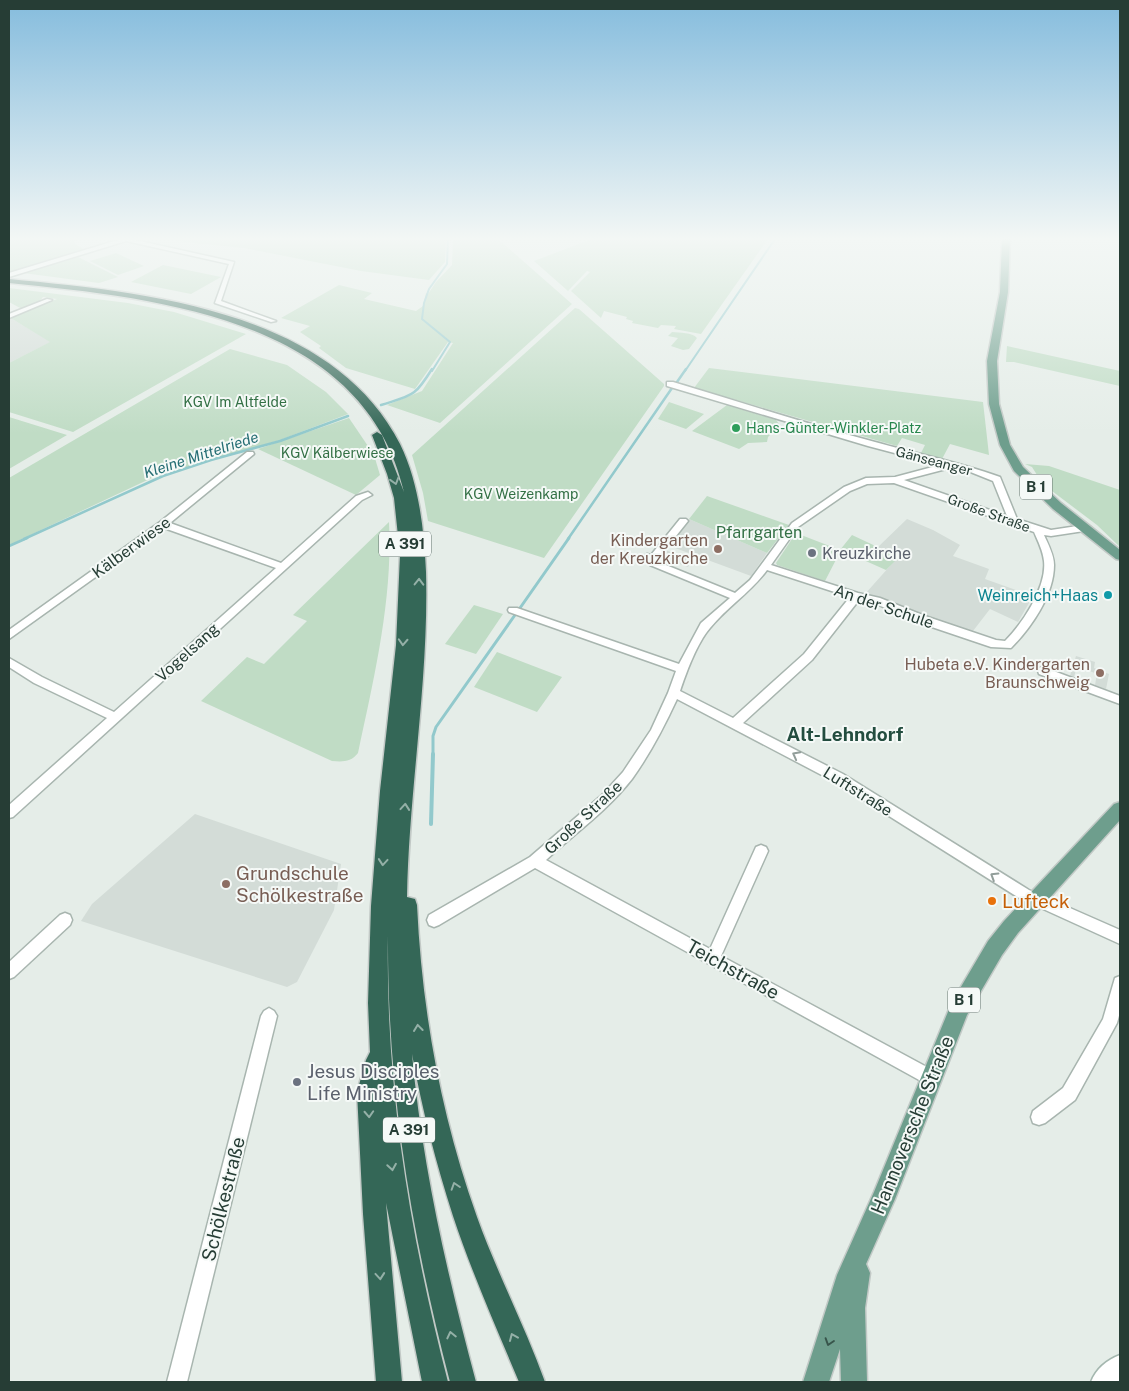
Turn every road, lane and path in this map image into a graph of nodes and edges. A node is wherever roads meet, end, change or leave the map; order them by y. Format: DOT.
graph roads {
  1 [pos="39,304"];
  2 [pos="151,304"];
  3 [pos="173,304"];
  4 [pos="220,304"];
  5 [pos="1002,304"];
  6 [pos="9,316"];
  7 [pos="260,329"];
  8 [pos="670,384"];
  9 [pos="250,454"];
  10 [pos="914,455"];
  11 [pos="950,465"];
  12 [pos="928,470"];
  13 [pos="895,480"];
  14 [pos="368,495"];
  15 [pos="683,521"];
  16 [pos="1013,521"];
  17 [pos="163,524"];
  18 [pos="1084,528"];
  19 [pos="1038,531"];
  20 [pos="1120,556"];
  21 [pos="766,566"];
  22 [pos="283,567"];
  23 [pos="857,596"];
  24 [pos="737,598"];
  25 [pos="513,610"];
  26 [pos="9,635"];
  27 [pos="9,662"];
  28 [pos="682,669"];
  29 [pos="1043,671"];
  30 [pos="674,692"];
  31 [pos="1120,700"];
  32 [pos="115,718"];
  33 [pos="736,723"];
  34 [pos="1120,809"];
  35 [pos="9,813"];
  36 [pos="761,851"];
  37 [pos="535,861"];
  38 [pos="400,873"];
  39 [pos="1037,900"];
  40 [pos="65,920"];
  41 [pos="434,920"];
  42 [pos="1120,937"];
  43 [pos="713,958"];
  44 [pos="9,972"];
  45 [pos="1120,983"];
  46 [pos="269,1016"];
  47 [pos="379,1049"];
  48 [pos="930,1078"];
  49 [pos="1039,1117"];
  50 [pos="869,1230"];
  51 [pos="1120,1368"];
  52 [pos="177,1382"];
  53 [pos="389,1382"];
  54 [pos="435,1382"];
  55 [pos="463,1382"];
  56 [pos="532,1382"];
  57 [pos="816,1382"];
  58 [pos="854,1382"];
  59 [pos="1104,1382"];
  1 -- 6 [label="street"];
  2 -- 7 [label="highway, A 391"];
  3 -- 7 [label="highway, A 391"];
  4 -- 7 [label="street"];
  5 -- 18 [label="main road, B 1"];
  38 -- 7 [label="highway, A 391, one-way"];
  7 -- 47 [label="highway, A 391, one-way"];
  8 -- 10 [label="street, Gänseanger"];
  9 -- 17 [label="street, Kälberwiese"];
  10 -- 11 [label="street, Gänseanger"];
  10 -- 12 [label="street"];
  11 -- 12 [label="street, Große Straße"];
  11 -- 16 [label="street, Gänseanger"];
  12 -- 13 [label="street, Große Straße"];
  13 -- 16 [label="street, Große Straße"];
  13 -- 21 [label="street, Große Straße"];
  14 -- 22 [label="street, Vogelsang"];
  15 -- 24 [label="street"];
  16 -- 19 [label="street, Große Straße"];
  17 -- 22 [label="street"];
  17 -- 26 [label="street, Kälberwiese"];
  18 -- 19 [label="street, Große Straße"];
  18 -- 20 [label="main road, B 1"];
  19 -- 23 [label="street, An der Schule"];
  21 -- 23 [label="street, An der Schule"];
  21 -- 24 [label="street, Große Straße"];
  22 -- 32 [label="street, Vogelsang"];
  23 -- 33 [label="street"];
  24 -- 28 [label="street, Große Straße"];
  25 -- 28 [label="street"];
  27 -- 32 [label="street"];
  28 -- 30 [label="street, Große Straße"];
  29 -- 31 [label="street"];
  30 -- 33 [label="street, Luftstraße"];
  30 -- 37 [label="street, Große Straße"];
  32 -- 35 [label="street, Vogelsang"];
  39 -- 33 [label="street, Luftstraße, one-way"];
  34 -- 39 [label="main road, Hannoversche Straße / B 1"];
  36 -- 43 [label="street"];
  37 -- 41 [label="street, Große Straße"];
  37 -- 43 [label="street, Teichstraße"];
  55 -- 38 [label="highway, A 391, one-way"];
  56 -- 38 [label="highway, one-way"];
  39 -- 42 [label="street, Luftstraße"];
  39 -- 48 [label="main road, Hannoversche Straße / B 1"];
  40 -- 44 [label="street"];
  43 -- 48 [label="street, Teichstraße"];
  45 -- 49 [label="street"];
  46 -- 52 [label="street, Schölkestraße"];
  47 -- 53 [label="highway, one-way"];
  47 -- 54 [label="highway, A 391, one-way"];
  48 -- 50 [label="main road, Hannoversche Straße / B 1"];
  50 -- 57 [label="main road, Hannoversche Straße / B 1, one-way"];
  50 -- 58 [label="main road, Hannoversche Straße / B 1"];
  51 -- 59 [label="street"];
}
